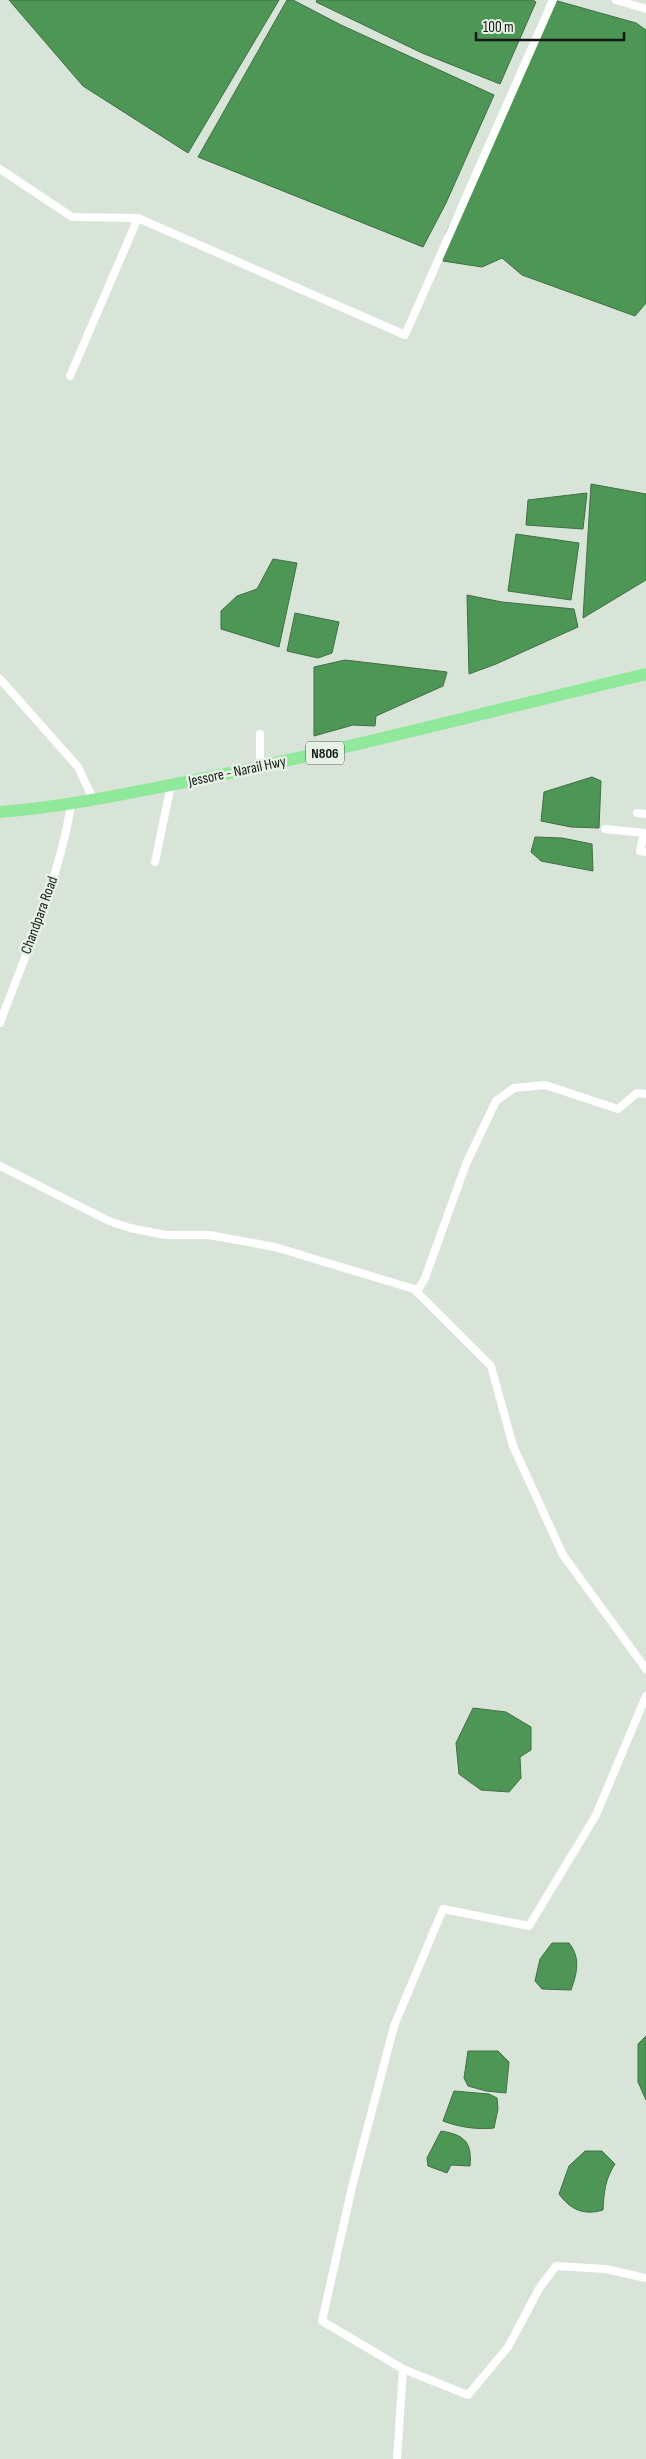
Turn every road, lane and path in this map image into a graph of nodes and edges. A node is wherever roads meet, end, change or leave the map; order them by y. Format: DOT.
graph roads {
  1 [pos="553,0"];
  2 [pos="616,0"];
  3 [pos="646,10"];
  4 [pos="0,169"];
  5 [pos="138,218"];
  6 [pos="70,376"];
  7 [pos="646,674"];
  8 [pos="0,679"];
  9 [pos="260,734"];
  10 [pos="260,766"];
  11 [pos="171,785"];
  12 [pos="94,801"];
  13 [pos="71,805"];
  14 [pos="0,812"];
  15 [pos="637,813"];
  16 [pos="646,814"];
  17 [pos="605,829"];
  18 [pos="646,852"];
  19 [pos="156,862"];
  20 [pos="0,1023"];
  21 [pos="646,1094"];
  22 [pos="0,1166"];
  23 [pos="417,1292"];
  24 [pos="646,1669"];
  25 [pos="646,1696"];
  26 [pos="646,2278"];
  27 [pos="403,2369"];
  28 [pos="397,2459"];
  1 -- 5 [label="street"];
  2 -- 3 [label="street"];
  4 -- 5 [label="street"];
  5 -- 6 [label="street"];
  7 -- 10 [label="highway, Jessore - Narail Hwy / N806"];
  8 -- 12 [label="street"];
  9 -- 10 [label="street"];
  10 -- 11 [label="highway, Jessore - Narail Hwy / N806"];
  11 -- 12 [label="highway, Jessore - Narail Hwy / N806"];
  11 -- 19 [label="street"];
  12 -- 13 [label="highway, Jessore - Narail Hwy / N806"];
  13 -- 14 [label="highway, Jessore - Narail Hwy / N806"];
  13 -- 20 [label="street, Chandpara Road"];
  15 -- 16 [label="street"];
  17 -- 18 [label="street"];
  21 -- 23 [label="street"];
  22 -- 23 [label="street"];
  23 -- 24 [label="street"];
  25 -- 27 [label="street"];
  26 -- 27 [label="street"];
  27 -- 28 [label="street"];
}
